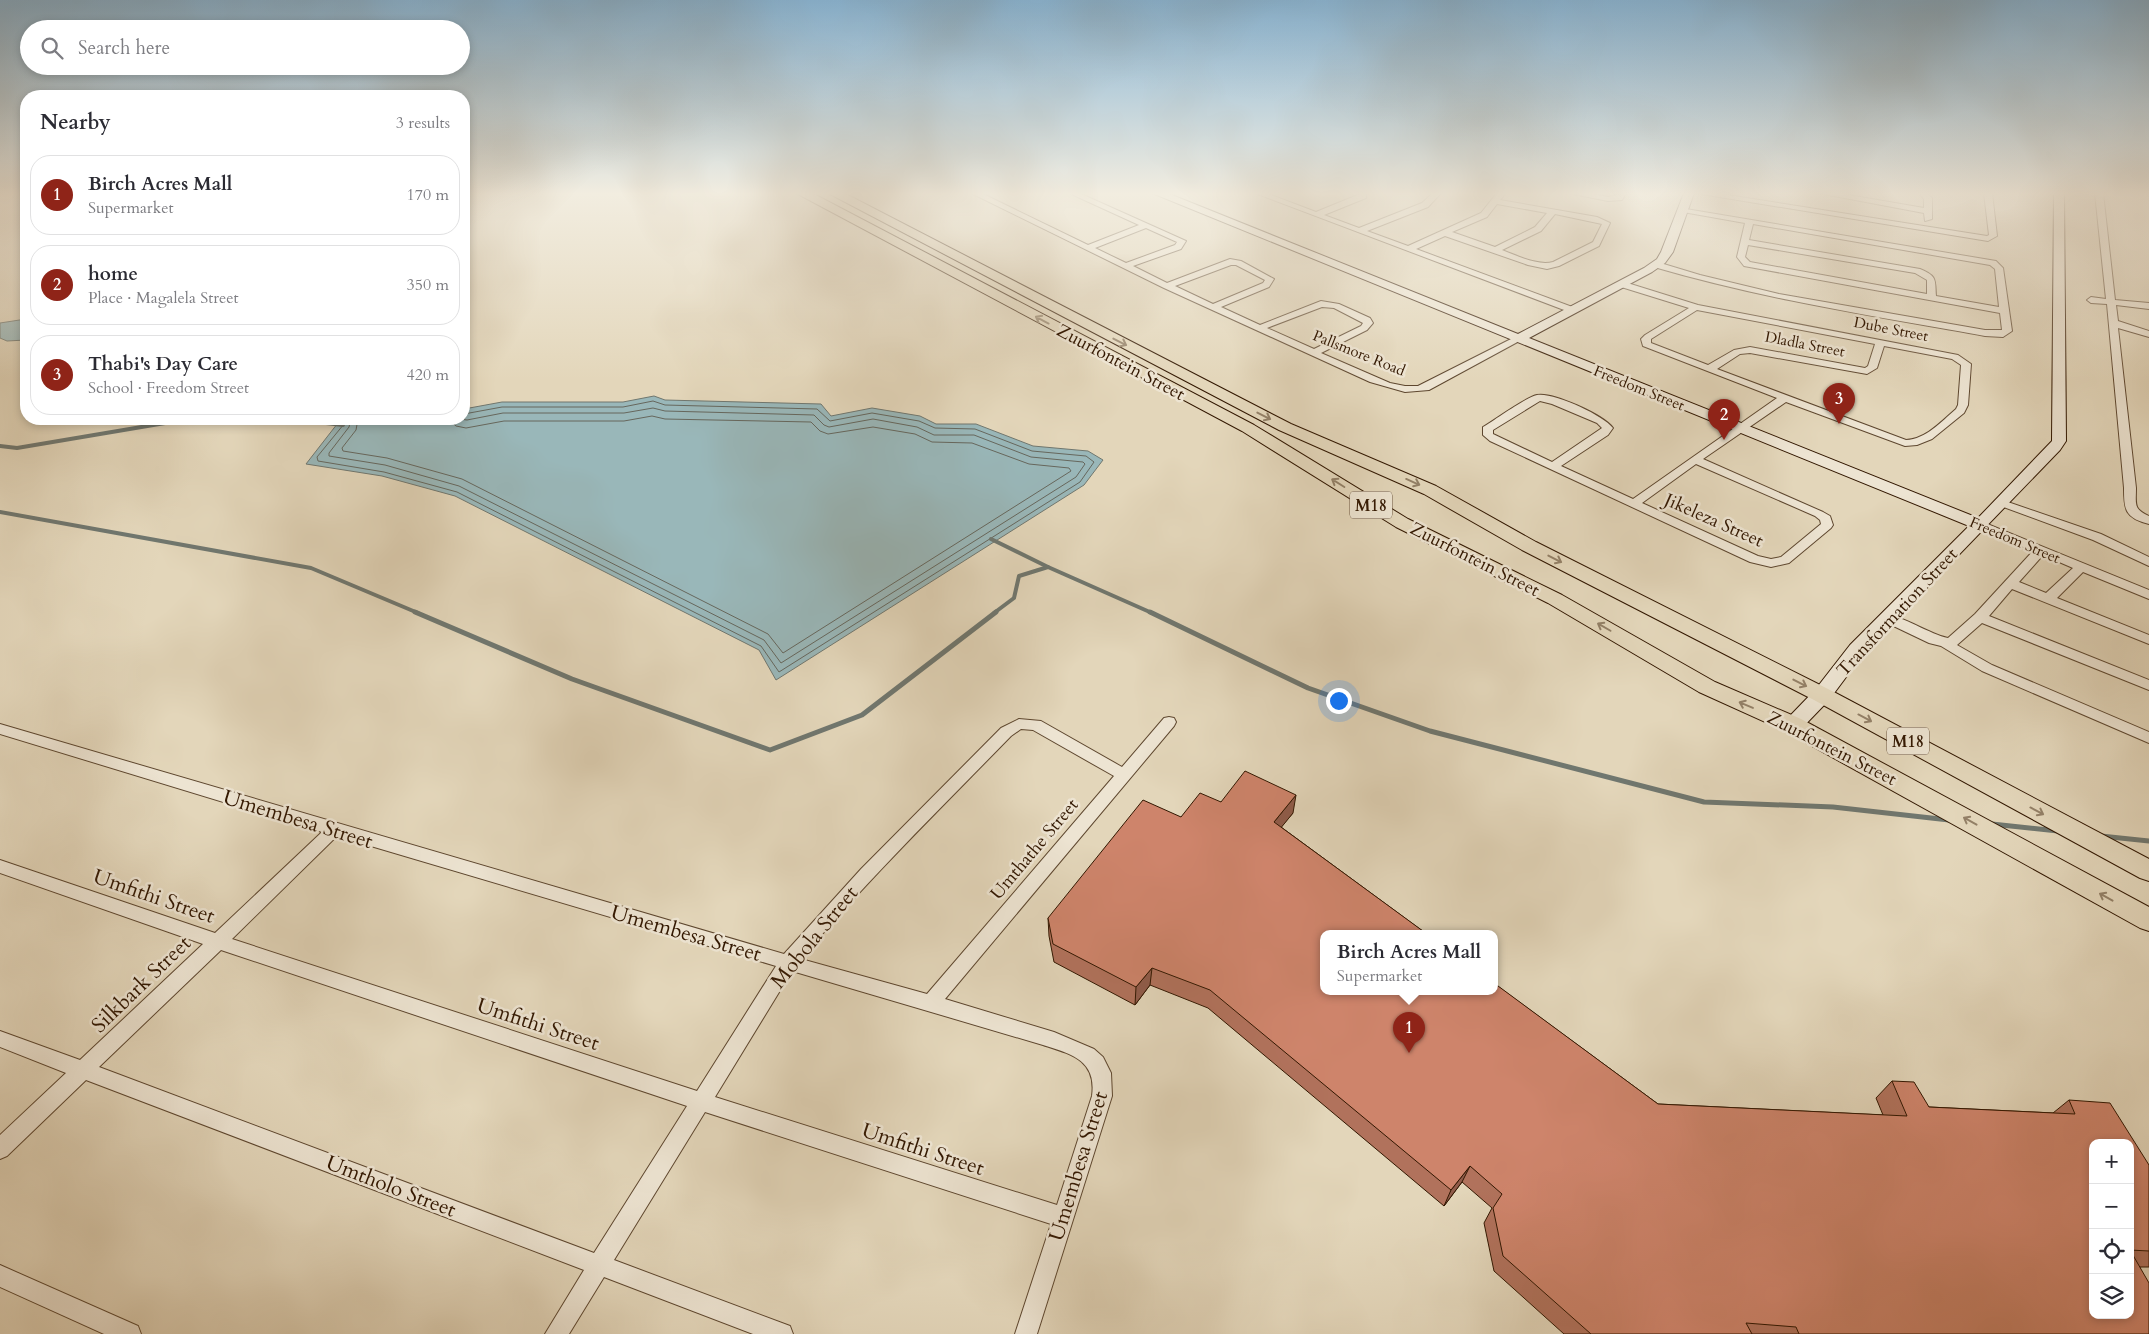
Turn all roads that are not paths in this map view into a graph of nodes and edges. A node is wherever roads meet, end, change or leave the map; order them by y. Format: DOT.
graph roads {
  1 [pos="920,255"];
  2 [pos="954,255"];
  3 [pos="1103,255"];
  4 [pos="1153,255"];
  5 [pos="1311,255"];
  6 [pos="1422,255"];
  7 [pos="1511,255"];
  8 [pos="1572,255"];
  9 [pos="1664,255"];
  10 [pos="1743,255"];
  11 [pos="1824,255"];
  12 [pos="1948,255"];
  13 [pos="2059,255"];
  14 [pos="2106,255"];
  15 [pos="1657,265"];
  16 [pos="1125,266"];
  17 [pos="1620,284"];
  18 [pos="1167,286"];
  19 [pos="1932,298"];
  20 [pos="2091,300"];
  21 [pos="2111,302"];
  22 [pos="2149,306"];
  23 [pos="1213,307"];
  24 [pos="1696,307"];
  25 [pos="1572,310"];
  26 [pos="2005,311"];
  27 [pos="2113,323"];
  28 [pos="1259,328"];
  29 [pos="2149,334"];
  30 [pos="1518,339"];
  31 [pos="1880,342"];
  32 [pos="1313,353"];
  33 [pos="1709,369"];
  34 [pos="1785,398"];
  35 [pos="1738,429"];
  36 [pos="1695,460"];
  37 [pos="1553,466"];
  38 [pos="1634,503"];
  39 [pos="2002,503"];
  40 [pos="2149,520"];
  41 [pos="1980,525"];
  42 [pos="2040,551"];
  43 [pos="2149,562"];
  44 [pos="2080,568"];
  45 [pos="2009,584"];
  46 [pos="2149,595"];
  47 [pos="2048,599"];
  48 [pos="1888,618"];
  49 [pos="1980,618"];
  50 [pos="2149,640"];
  51 [pos="1946,643"];
  52 [pos="2149,685"];
  53 [pos="1822,695"];
  54 [pos="1168,722"];
  55 [pos="1793,725"];
  56 [pos="0,729"];
  57 [pos="2149,738"];
  58 [pos="1123,774"];
  59 [pos="334,830"];
  60 [pos="0,866"];
  61 [pos="2145,869"];
  62 [pos="2149,920"];
  63 [pos="217,942"];
  64 [pos="788,962"];
  65 [pos="931,1002"];
  66 [pos="0,1039"];
  67 [pos="82,1070"];
  68 [pos="701,1102"];
  69 [pos="0,1149"];
  70 [pos="1064,1218"];
  71 [pos="599,1264"];
  72 [pos="0,1276"];
  73 [pos="130,1334"];
  74 [pos="556,1334"];
  75 [pos="782,1334"];
  76 [pos="1026,1334"];
  55 -- 1 [label="main road, Zuurfontein Street / M18, one-way"];
  2 -- 53 [label="main road, Zuurfontein Street / M18, one-way"];
  3 -- 16 [label="street, Pallsmore Road"];
  4 -- 16 [label="street"];
  5 -- 30 [label="street, Freedom Street"];
  6 -- 25 [label="street"];
  7 -- 8 [label="street"];
  9 -- 15 [label="street"];
  10 -- 19 [label="street"];
  11 -- 19 [label="street"];
  12 -- 26 [label="street"];
  13 -- 39 [label="street, Transformation Street"];
  14 -- 21 [label="street"];
  15 -- 17 [label="street, Pallsmore Road"];
  15 -- 26 [label="street"];
  16 -- 18 [label="street, Pallsmore Road"];
  17 -- 24 [label="street, Dube Street"];
  17 -- 25 [label="street, Pallsmore Road"];
  18 -- 23 [label="street, Pallsmore Road"];
  18 -- 23 [label="street"];
  19 -- 26 [label="street"];
  20 -- 21 [label="street"];
  21 -- 22 [label="street"];
  21 -- 27 [label="street"];
  23 -- 28 [label="street, Pallsmore Road"];
  24 -- 31 [label="street, Dube Street"];
  24 -- 33 [label="street"];
  25 -- 30 [label="street, Pallsmore Road"];
  27 -- 29 [label="street"];
  27 -- 40 [label="street"];
  28 -- 32 [label="street, Pallsmore Road"];
  28 -- 32 [label="street"];
  30 -- 32 [label="street, Pallsmore Road"];
  30 -- 35 [label="street, Freedom Street"];
  31 -- 33 [label="street, Dladla Street"];
  31 -- 34 [label="street, Dube Street"];
  33 -- 34 [label="street"];
  34 -- 35 [label="street"];
  35 -- 36 [label="street"];
  35 -- 41 [label="street, Freedom Street"];
  36 -- 38 [label="street"];
  36 -- 38 [label="street, Jikeleza Street"];
  37 -- 37 [label="street, Jikeleza Street"];
  37 -- 38 [label="street, Jikeleza Street"];
  39 -- 41 [label="street, Transformation Street"];
  39 -- 43 [label="street"];
  41 -- 42 [label="street, Freedom Street"];
  41 -- 48 [label="street, Transformation Street"];
  42 -- 44 [label="street, Freedom Street"];
  42 -- 45 [label="street"];
  44 -- 46 [label="street, Freedom Street"];
  44 -- 47 [label="street"];
  45 -- 47 [label="street"];
  45 -- 49 [label="street"];
  47 -- 50 [label="street"];
  48 -- 51 [label="street"];
  48 -- 53 [label="street, Transformation Street"];
  49 -- 51 [label="street"];
  49 -- 52 [label="street"];
  51 -- 57 [label="street"];
  53 -- 55 [label="street, Transformation Street"];
  53 -- 61 [label="main road, Zuurfontein Street / M18, one-way"];
  54 -- 58 [label="street, Umthathe Street"];
  62 -- 55 [label="main road, Zuurfontein Street / M18, one-way"];
  56 -- 59 [label="street, Umembesa Street"];
  58 -- 64 [label="street, Mobola Street"];
  58 -- 65 [label="street, Umthathe Street"];
  59 -- 63 [label="street, Silkbark Street"];
  59 -- 64 [label="street, Umembesa Street"];
  60 -- 63 [label="street, Umfithi Street"];
  63 -- 67 [label="street, Silkbark Street"];
  63 -- 68 [label="street, Umfithi Street"];
  64 -- 65 [label="street, Umembesa Street"];
  64 -- 68 [label="street, Mobola Street"];
  65 -- 70 [label="street, Umembesa Street"];
  66 -- 67 [label="street, Umtholo Street"];
  67 -- 69 [label="street, Silkbark Street"];
  67 -- 71 [label="street, Umtholo Street"];
  68 -- 70 [label="street, Umfithi Street"];
  68 -- 71 [label="street, Mobola Street"];
  70 -- 76 [label="street, Umembesa Street"];
  71 -- 74 [label="street, Mobola Street"];
  71 -- 75 [label="street, Umtholo Street"];
  72 -- 73 [label="street"];
}
